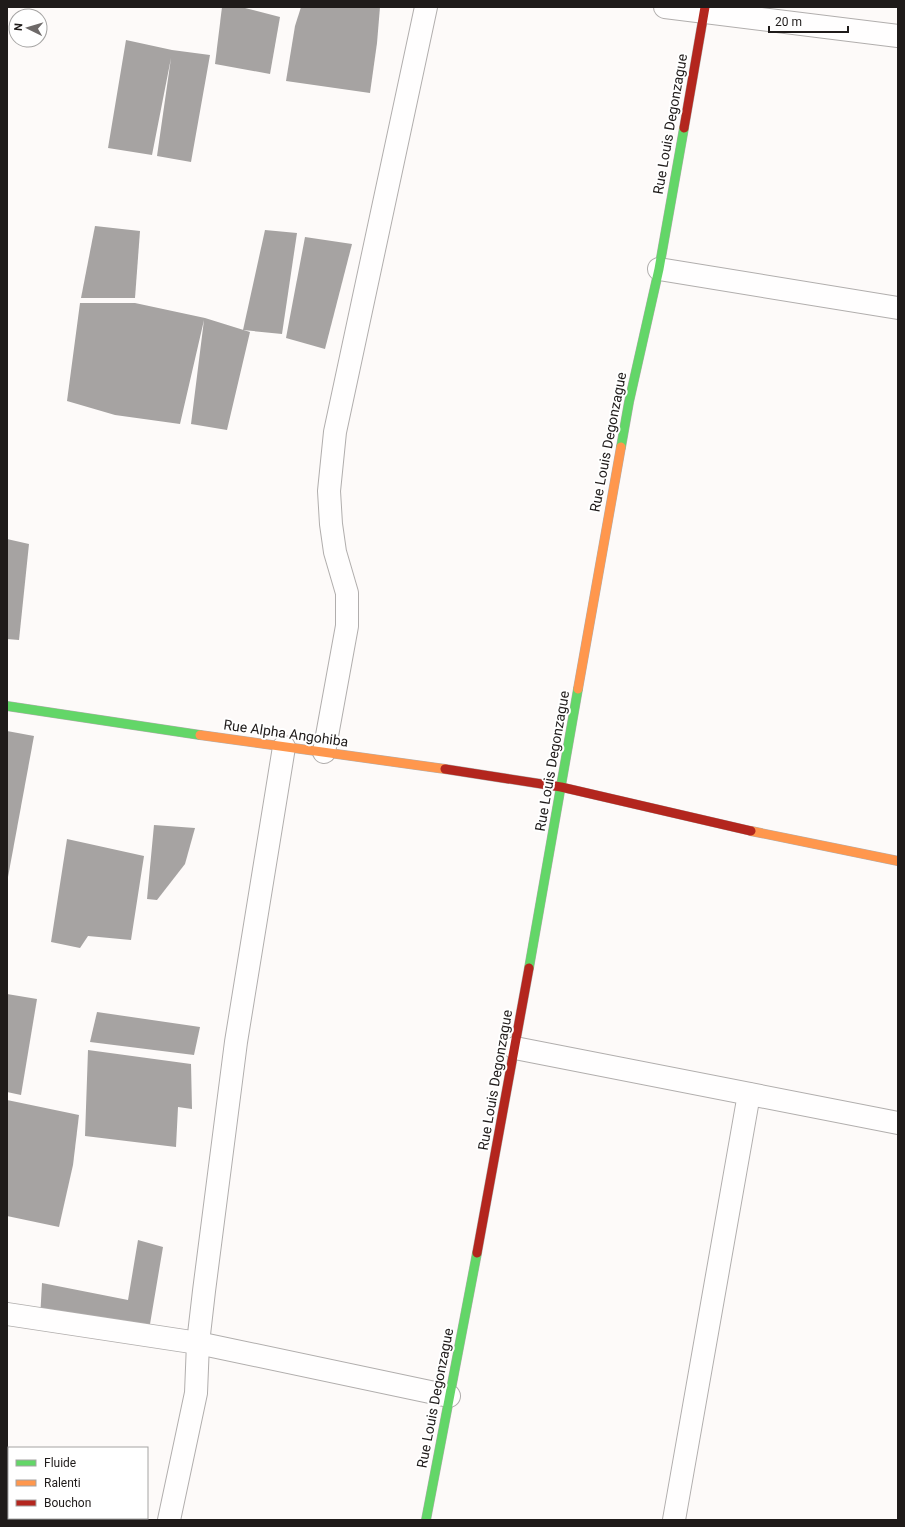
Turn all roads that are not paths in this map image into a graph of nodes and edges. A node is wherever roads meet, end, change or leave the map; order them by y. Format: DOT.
graph roads {
  1 [pos="426,7"];
  2 [pos="666,7"];
  3 [pos="705,10"];
  4 [pos="898,36"];
  5 [pos="659,269"];
  6 [pos="898,308"];
  7 [pos="7,706"];
  8 [pos="284,747"];
  9 [pos="324,752"];
  10 [pos="561,787"];
  11 [pos="898,861"];
  12 [pos="515,1048"];
  13 [pos="749,1094"];
  14 [pos="898,1123"];
  15 [pos="7,1314"];
  16 [pos="198,1343"];
  17 [pos="449,1396"];
  18 [pos="168,1520"];
  19 [pos="426,1520"];
  20 [pos="674,1520"];
  1 -- 9 [label="street"];
  2 -- 3 [label="street"];
  3 -- 4 [label="street"];
  3 -- 5 [label="street, Rue Louis Degonzague"];
  5 -- 6 [label="street"];
  5 -- 10 [label="street, Rue Louis Degonzague"];
  7 -- 8 [label="street, Rue Alpha Angohiba"];
  8 -- 9 [label="street, Rue Alpha Angohiba"];
  8 -- 16 [label="street"];
  9 -- 10 [label="street, Rue Alpha Angohiba"];
  10 -- 11 [label="street, Rue Alpha Angohiba"];
  10 -- 12 [label="street, Rue Louis Degonzague"];
  12 -- 13 [label="street"];
  12 -- 17 [label="street, Rue Louis Degonzague"];
  13 -- 14 [label="street"];
  13 -- 20 [label="street"];
  15 -- 16 [label="street"];
  16 -- 17 [label="street"];
  16 -- 18 [label="street"];
  17 -- 19 [label="street, Rue Louis Degonzague"];
}
